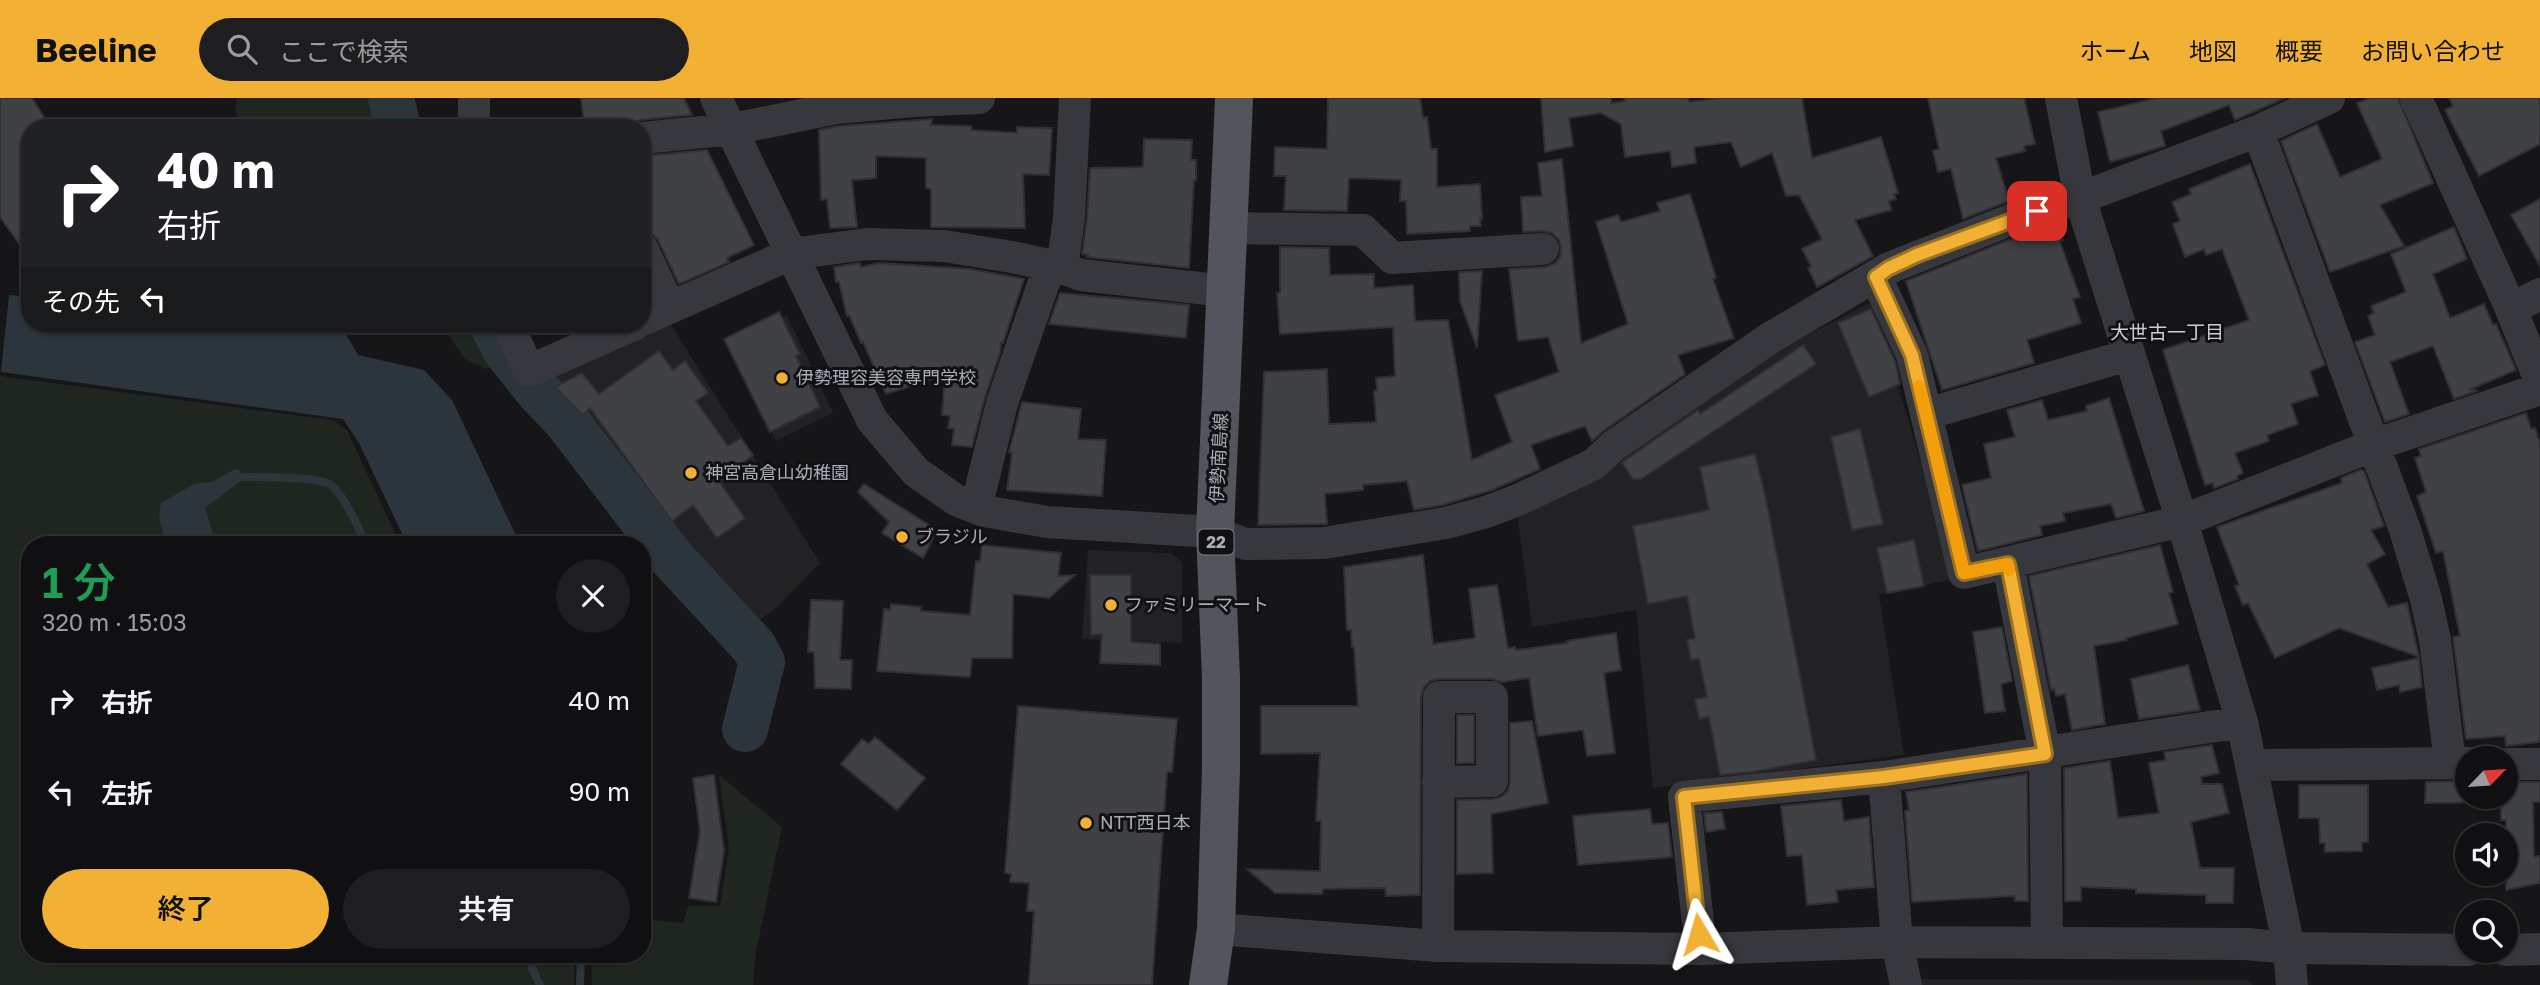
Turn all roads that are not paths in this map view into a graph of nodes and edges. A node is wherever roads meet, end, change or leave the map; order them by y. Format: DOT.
graph roads {
  1 [pos="474,98"];
  2 [pos="716,98"];
  3 [pos="979,98"];
  4 [pos="1075,98"];
  5 [pos="1234,98"];
  6 [pos="2061,98"];
  7 [pos="2329,98"];
  8 [pos="2416,98"];
  9 [pos="913,99"];
  10 [pos="474,119"];
  11 [pos="733,129"];
  12 [pos="2258,131"];
  13 [pos="651,137"];
  14 [pos="2080,198"];
  15 [pos="1228,228"];
  16 [pos="1543,249"];
  17 [pos="791,254"];
  18 [pos="1056,267"];
  19 [pos="1876,277"];
  20 [pos="651,290"];
  21 [pos="1226,290"];
  22 [pos="2540,295"];
  23 [pos="2511,309"];
  24 [pos="656,314"];
  25 [pos="512,333"];
  26 [pos="615,333"];
  27 [pos="2129,355"];
  28 [pos="2540,381"];
  29 [pos="2540,388"];
  30 [pos="1926,414"];
  31 [pos="2374,445"];
  32 [pos="976,508"];
  33 [pos="2182,521"];
  34 [pos="1215,532"];
  35 [pos="2008,564"];
  36 [pos="2242,722"];
  37 [pos="2456,746"];
  38 [pos="2045,754"];
  39 [pos="2455,763"];
  40 [pos="2518,764"];
  41 [pos="2540,764"];
  42 [pos="2252,765"];
  43 [pos="1884,777"];
  44 [pos="1438,782"];
  45 [pos="1216,929"];
  46 [pos="1897,942"];
  47 [pos="2047,943"];
  48 [pos="1438,946"];
  49 [pos="2289,948"];
  50 [pos="1701,949"];
  51 [pos="2540,949"];
  52 [pos="2455,950"];
  53 [pos="2518,950"];
  54 [pos="1208,985"];
  55 [pos="1906,985"];
  56 [pos="2292,985"];
  1 -- 10 [label="street"];
  2 -- 11 [label="street"];
  3 -- 9 [label="street"];
  4 -- 18 [label="street"];
  5 -- 15 [label="main road, 伊勢南島線 / 22"];
  6 -- 14 [label="street"];
  7 -- 12 [label="street"];
  8 -- 23 [label="street"];
  9 -- 11 [label="street"];
  11 -- 13 [label="street"];
  11 -- 17 [label="street"];
  12 -- 14 [label="street"];
  12 -- 31 [label="street"];
  14 -- 19 [label="street"];
  14 -- 27 [label="street"];
  15 -- 16 [label="street"];
  15 -- 21 [label="main road, 伊勢南島線 / 22"];
  17 -- 18 [label="street"];
  17 -- 24 [label="street"];
  17 -- 32 [label="street"];
  18 -- 21 [label="street"];
  18 -- 32 [label="street"];
  19 -- 30 [label="street"];
  19 -- 34 [label="street"];
  20 -- 24 [label="street"];
  21 -- 34 [label="main road, 伊勢南島線 / 22"];
  22 -- 23 [label="street"];
  23 -- 28 [label="street"];
  25 -- 26 [label="street"];
  27 -- 30 [label="street"];
  27 -- 33 [label="street"];
  29 -- 31 [label="street"];
  30 -- 35 [label="street"];
  31 -- 33 [label="street"];
  31 -- 37 [label="street"];
  32 -- 34 [label="street"];
  33 -- 35 [label="street"];
  33 -- 36 [label="street"];
  34 -- 45 [label="main road, 伊勢南島線 / 22"];
  35 -- 38 [label="street"];
  36 -- 38 [label="street"];
  36 -- 42 [label="street"];
  38 -- 43 [label="street"];
  38 -- 47 [label="street"];
  39 -- 42 [label="street"];
  40 -- 41 [label="street"];
  42 -- 49 [label="street"];
  43 -- 46 [label="street"];
  43 -- 50 [label="street"];
  44 -- 48 [label="street"];
  45 -- 48 [label="street"];
  45 -- 54 [label="main road, 伊勢南島線 / 22"];
  46 -- 47 [label="street"];
  46 -- 50 [label="street"];
  46 -- 55 [label="street"];
  47 -- 49 [label="street"];
  48 -- 50 [label="street"];
  49 -- 52 [label="street"];
  49 -- 56 [label="street"];
  51 -- 53 [label="street"];
}
